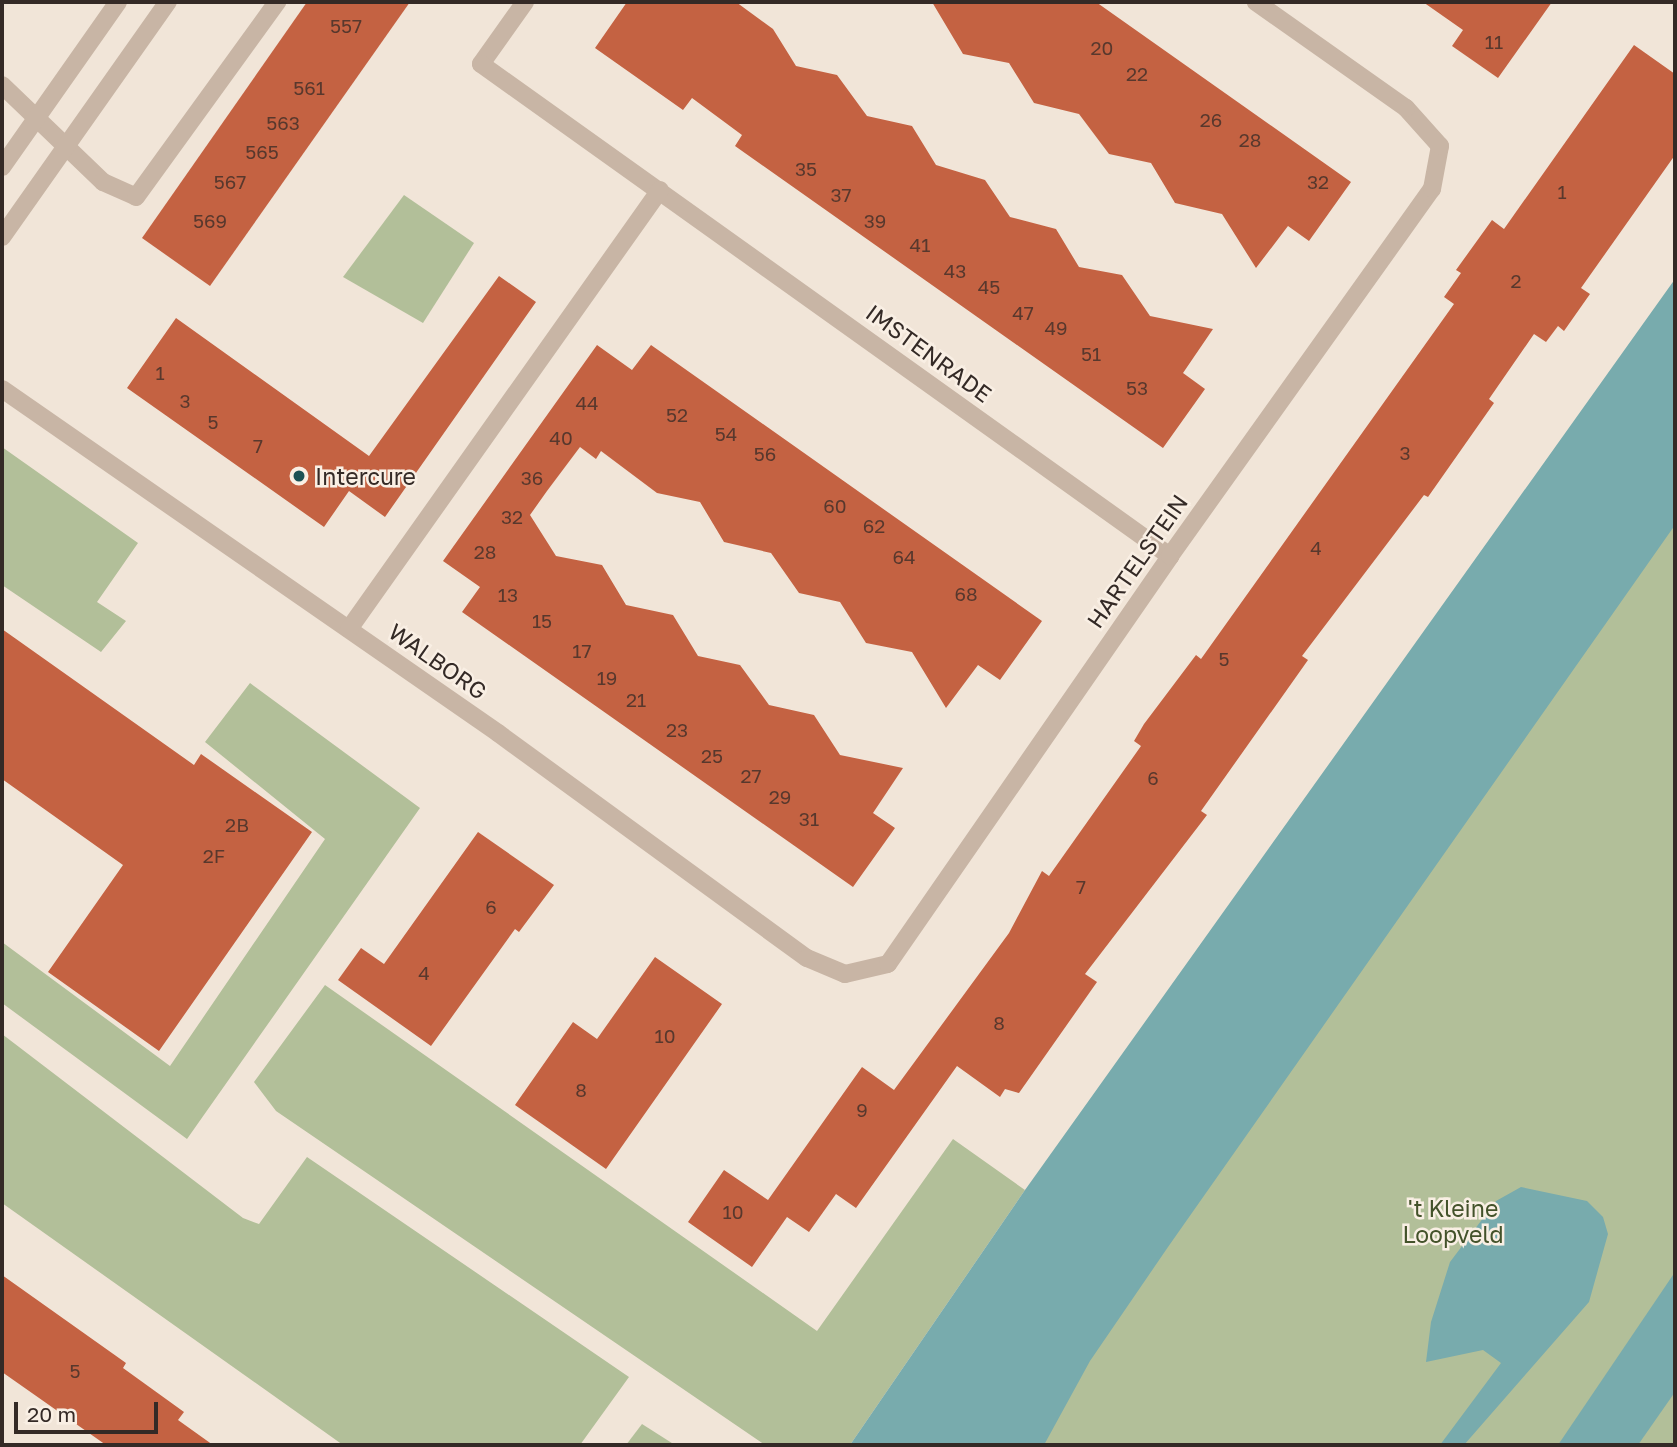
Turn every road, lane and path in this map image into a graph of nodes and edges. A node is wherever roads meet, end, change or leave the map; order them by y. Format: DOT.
graph roads {
  1 [pos="118,2"];
  2 [pos="168,2"];
  3 [pos="277,2"];
  4 [pos="525,2"];
  5 [pos="1256,2"];
  6 [pos="2,85"];
  7 [pos="37,117"];
  8 [pos="64,149"];
  9 [pos="2,167"];
  10 [pos="660,190"];
  11 [pos="2,237"];
  12 [pos="2,388"];
  13 [pos="1170,556"];
  14 [pos="349,629"];
  15 [pos="845,974"];
  1 -- 7 [label="street"];
  2 -- 8 [label="street"];
  3 -- 8 [label="street"];
  4 -- 10 [label="street, IMSTENRADE"];
  5 -- 13 [label="street, HARTELSTEIN"];
  6 -- 7 [label="street"];
  7 -- 8 [label="street"];
  7 -- 9 [label="street"];
  8 -- 11 [label="street"];
  10 -- 13 [label="street, IMSTENRADE"];
  10 -- 14 [label="street"];
  12 -- 14 [label="street, WALBORG"];
  13 -- 15 [label="street, HARTELSTEIN"];
  14 -- 15 [label="street, WALBORG"];
}
